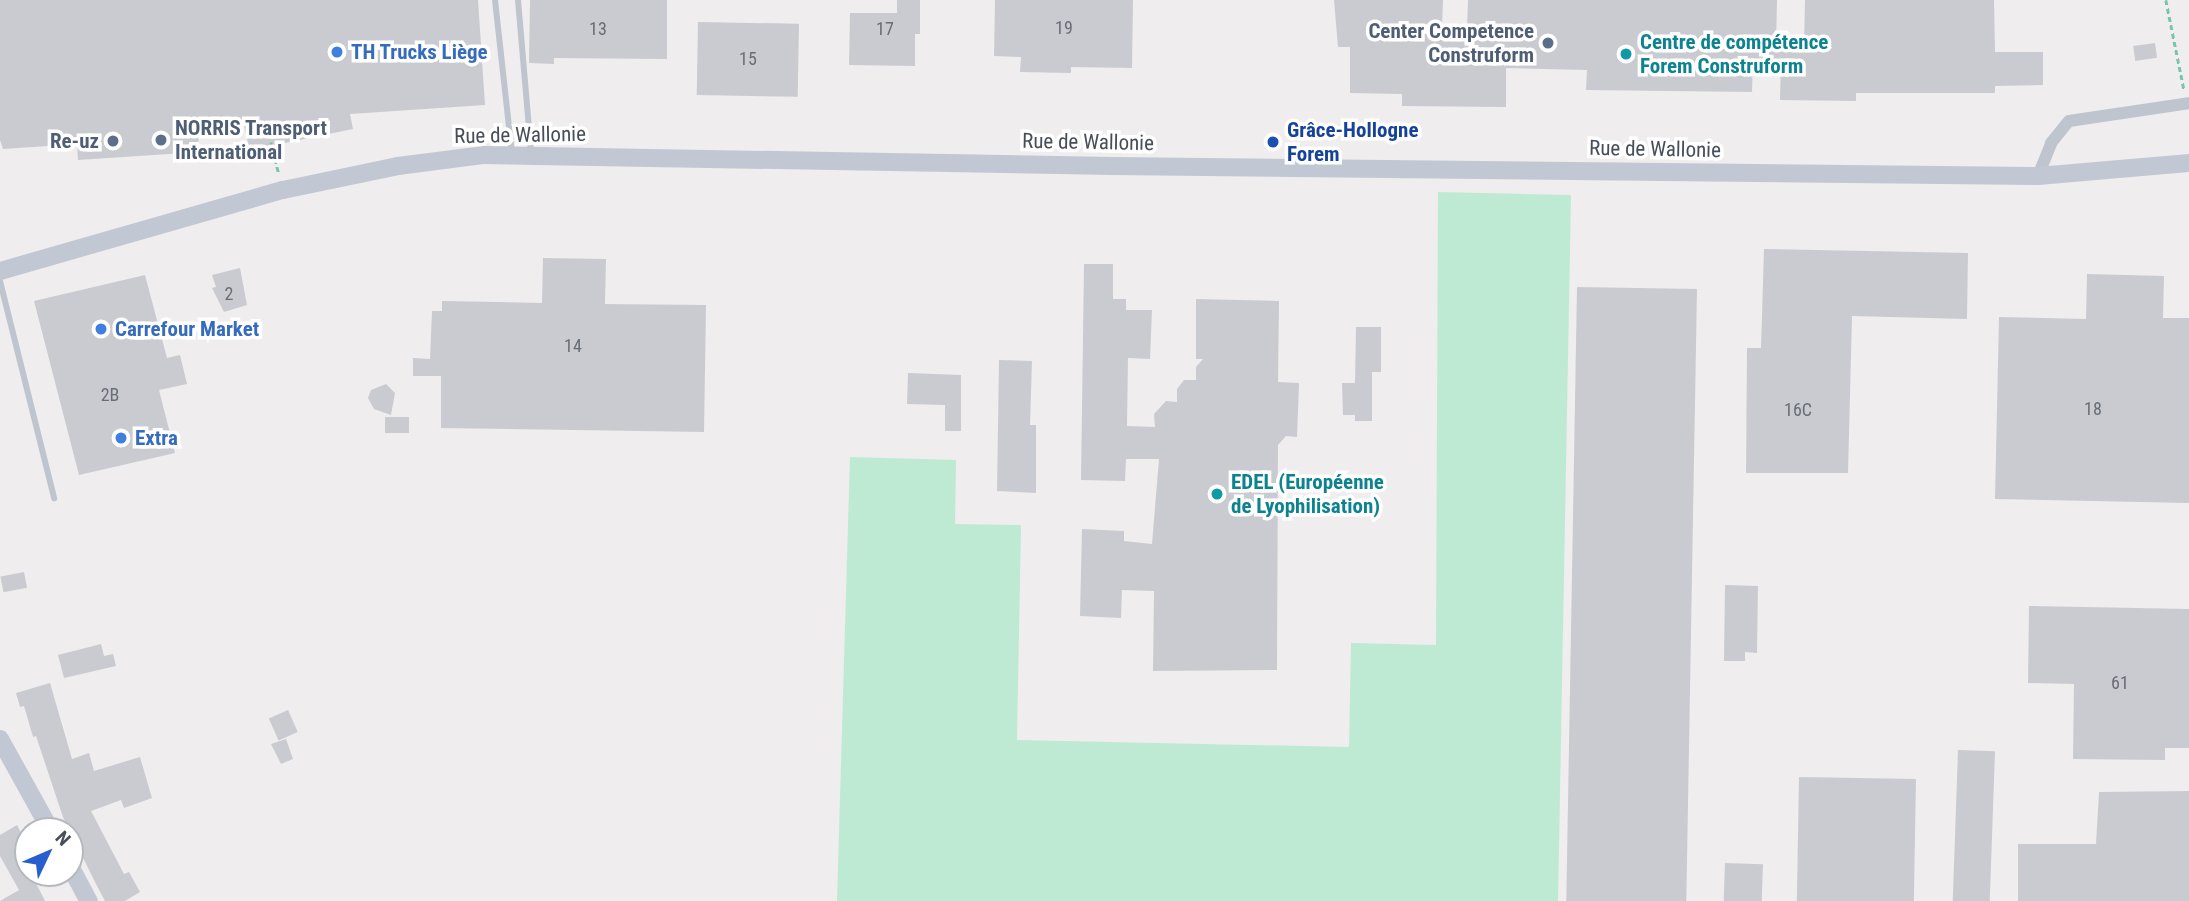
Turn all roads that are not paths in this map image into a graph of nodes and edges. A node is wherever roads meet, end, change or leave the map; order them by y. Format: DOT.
graph roads {
  1 [pos="495,0"];
  2 [pos="518,0"];
  3 [pos="2188,103"];
  4 [pos="513,155"];
  5 [pos="531,155"];
  6 [pos="2189,163"];
  7 [pos="2038,176"];
  8 [pos="0,271"];
  9 [pos="0,281"];
  10 [pos="54,498"];
  11 [pos="0,739"];
  12 [pos="43,817"];
  1 -- 4 [label="lane"];
  2 -- 5 [label="lane"];
  3 -- 7 [label="street"];
  4 -- 5 [label="street, Rue de Wallonie"];
  4 -- 8 [label="street, Rue de Wallonie"];
  5 -- 7 [label="street, Rue de Wallonie"];
  6 -- 7 [label="street, Rue de Wallonie"];
  9 -- 10 [label="lane"];
  11 -- 12 [label="street"];
}
